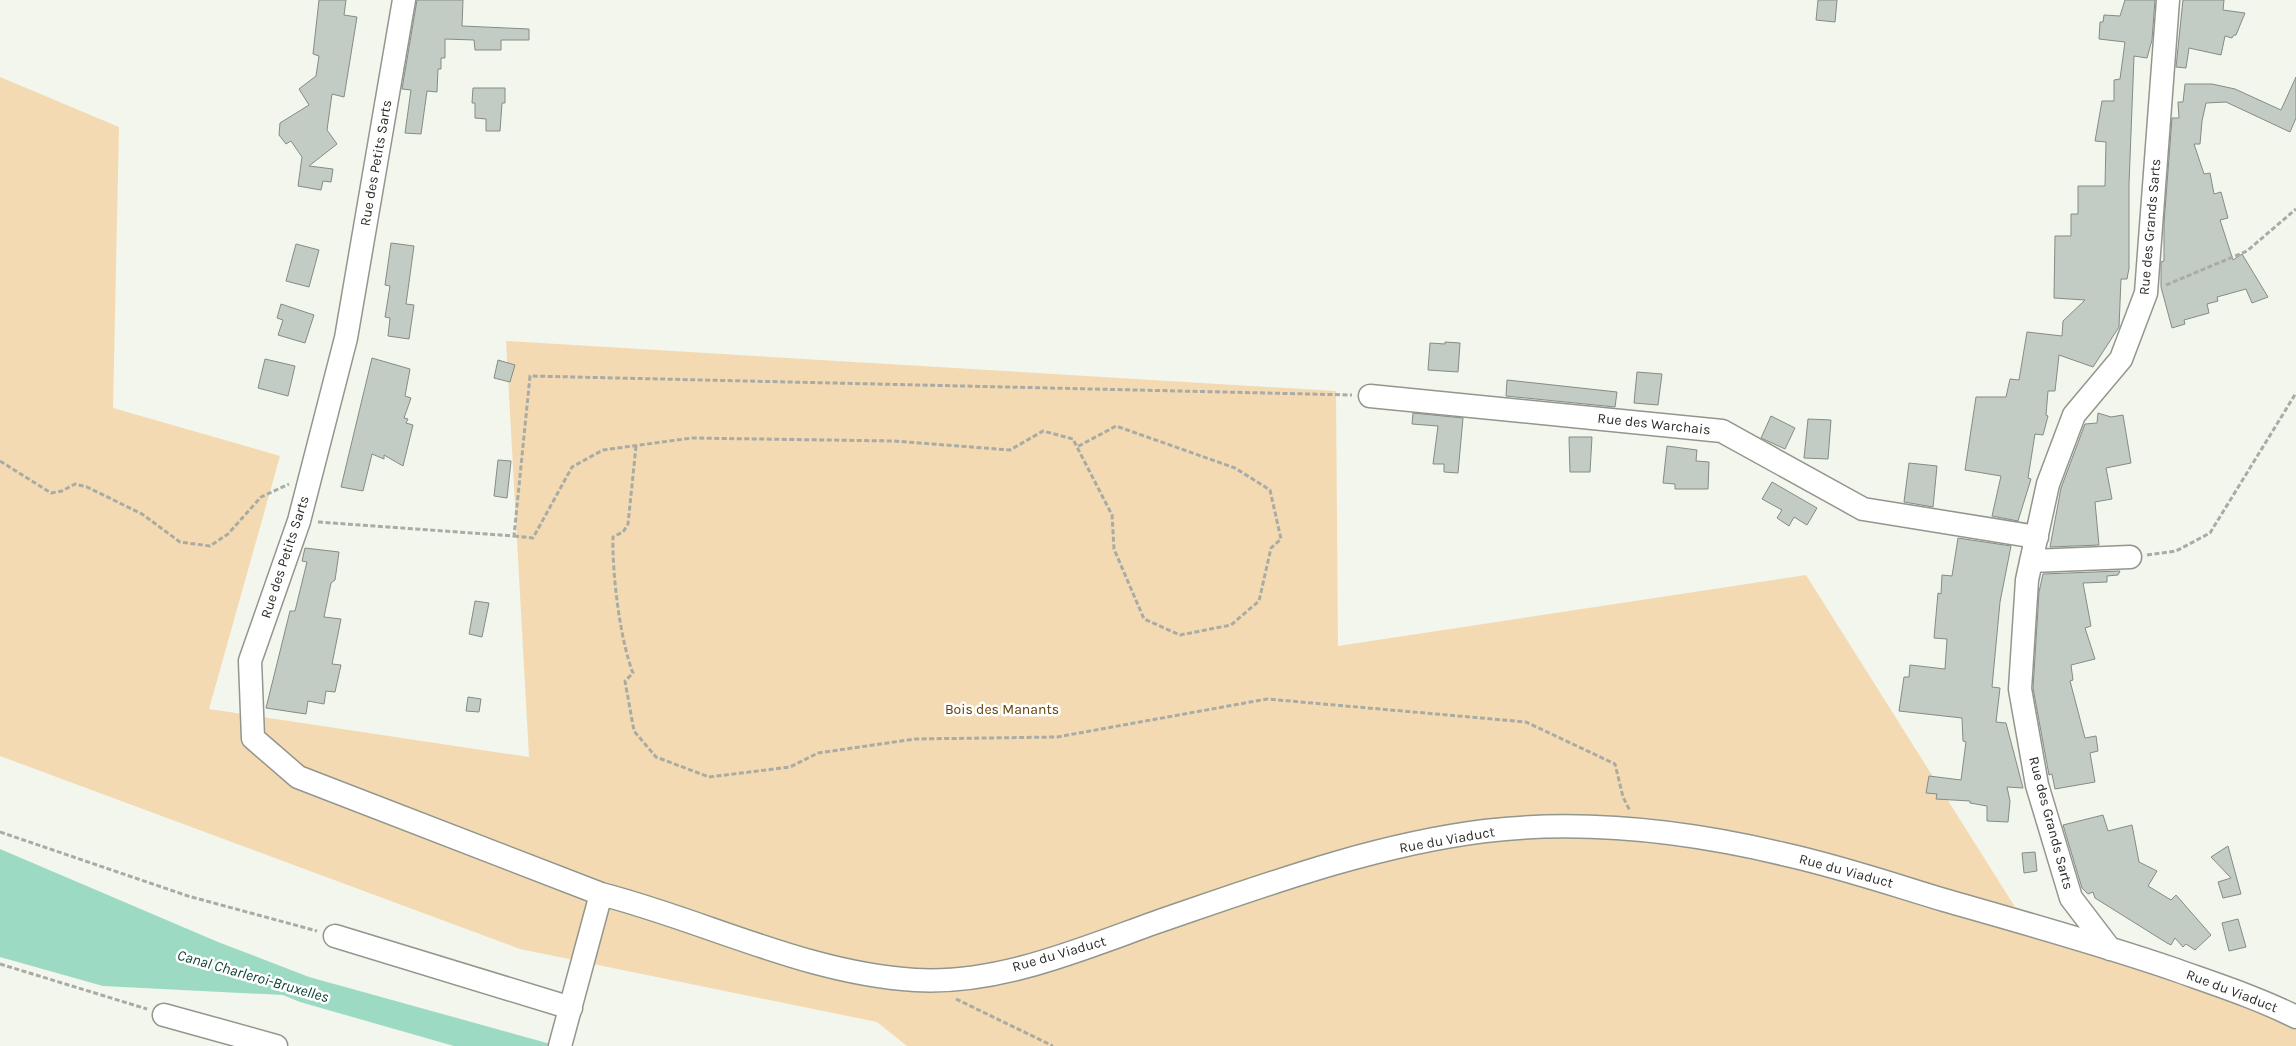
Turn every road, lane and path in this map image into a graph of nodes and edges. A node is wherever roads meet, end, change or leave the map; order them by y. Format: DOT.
graph roads {
  1 [pos="404,0"];
  2 [pos="2168,0"];
  3 [pos="2296,209"];
  4 [pos="2146,293"];
  5 [pos="2296,393"];
  6 [pos="1370,396"];
  7 [pos="636,446"];
  8 [pos="1077,447"];
  9 [pos="0,461"];
  10 [pos="312,473"];
  11 [pos="299,521"];
  12 [pos="514,536"];
  13 [pos="2037,537"];
  14 [pos="2130,557"];
  15 [pos="2031,561"];
  16 [pos="1638,828"];
  17 [pos="0,832"];
  18 [pos="601,894"];
  19 [pos="2071,898"];
  20 [pos="2045,928"];
  21 [pos="335,936"];
  22 [pos="2110,948"];
  23 [pos="0,964"];
  24 [pos="950,997"];
  25 [pos="571,1008"];
  26 [pos="164,1015"];
  27 [pos="2296,1016"];
  28 [pos="560,1045"];
  29 [pos="276,1046"];
  30 [pos="1053,1046"];
  1 -- 10 [label="street, Rue des Petits Sarts"];
  2 -- 4 [label="street, Rue des Grands Sarts"];
  3 -- 4 [label="path"];
  4 -- 13 [label="street, Rue des Grands Sarts"];
  5 -- 14 [label="path"];
  6 -- 12 [label="path"];
  6 -- 13 [label="street, Rue des Warchais"];
  7 -- 8 [label="path"];
  7 -- 12 [label="path"];
  7 -- 16 [label="path"];
  8 -- 8 [label="path"];
  9 -- 10 [label="path"];
  10 -- 11 [label="street, Rue des Petits Sarts"];
  11 -- 12 [label="path"];
  11 -- 18 [label="street, Rue des Petits Sarts"];
  13 -- 15 [label="street, Rue des Grands Sarts"];
  14 -- 15 [label="street"];
  15 -- 19 [label="street, Rue des Grands Sarts"];
  16 -- 18 [label="street, Rue du Viaduct"];
  16 -- 20 [label="street, Rue du Viaduct"];
  17 -- 21 [label="path"];
  18 -- 25 [label="street"];
  19 -- 20 [label="street, Rue des Grands Sarts"];
  19 -- 22 [label="street, Rue des Grands Sarts"];
  20 -- 22 [label="street, Rue du Viaduct"];
  21 -- 25 [label="street"];
  22 -- 27 [label="street, Rue du Viaduct"];
  23 -- 26 [label="path"];
  24 -- 30 [label="path"];
  25 -- 28 [label="street"];
  26 -- 29 [label="street"];
}
